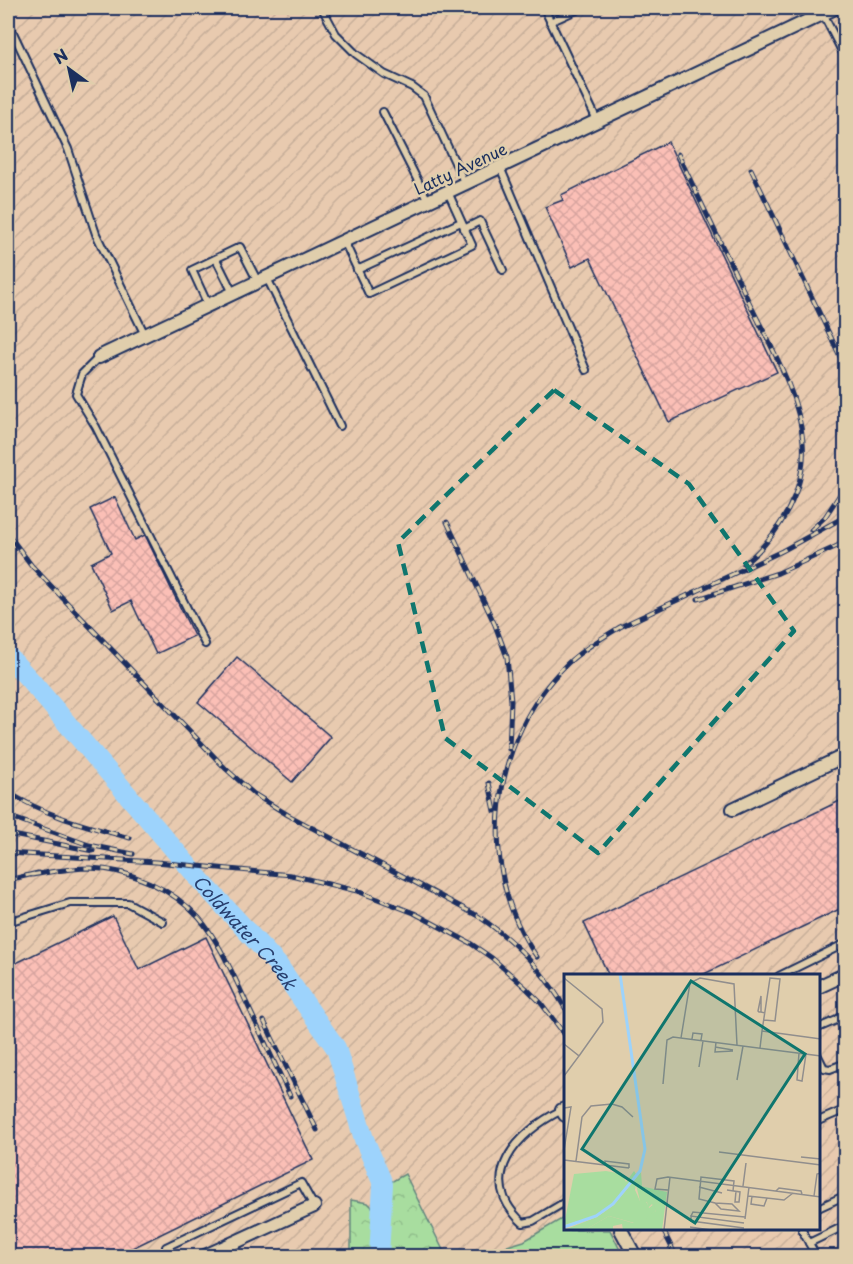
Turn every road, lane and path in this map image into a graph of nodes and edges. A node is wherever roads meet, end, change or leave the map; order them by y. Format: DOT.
graph roads {
  1 [pos="322,8"];
  2 [pos="544,8"];
  3 [pos="581,8"];
  4 [pos="835,8"];
  5 [pos="822,14"];
  6 [pos="8,22"];
  7 [pos="550,22"];
  8 [pos="846,59"];
  9 [pos="384,112"];
  10 [pos="597,121"];
  11 [pos="500,167"];
  12 [pos="465,184"];
  13 [pos="448,192"];
  14 [pos="428,201"];
  15 [pos="463,225"];
  16 [pos="344,241"];
  17 [pos="216,259"];
  18 [pos="357,270"];
  19 [pos="504,270"];
  20 [pos="262,280"];
  21 [pos="233,294"];
  22 [pos="209,305"];
  23 [pos="145,335"];
  24 [pos="99,357"];
  25 [pos="586,370"];
  26 [pos="340,426"];
  27 [pos="206,644"];
  28 [pos="846,755"];
  29 [pos="733,810"];
  30 [pos="8,922"];
  31 [pos="163,922"];
  32 [pos="846,943"];
  33 [pos="783,974"];
  34 [pos="846,974"];
  35 [pos="820,987"];
  36 [pos="842,1017"];
  37 [pos="820,1028"];
  38 [pos="846,1034"];
  39 [pos="820,1058"];
  40 [pos="846,1063"];
  41 [pos="846,1109"];
  42 [pos="564,1111"];
  43 [pos="820,1120"];
  44 [pos="846,1195"];
  45 [pos="564,1203"];
  46 [pos="314,1206"];
  47 [pos="820,1208"];
  48 [pos="846,1225"];
  49 [pos="622,1231"];
  50 [pos="803,1231"];
  51 [pos="809,1243"];
  52 [pos="170,1257"];
  53 [pos="205,1257"];
  54 [pos="635,1257"];
  55 [pos="816,1257"];
  1 -- 12 [label="lane"];
  2 -- 7 [label="lane"];
  3 -- 7 [label="lane"];
  4 -- 5 [label="street, Latty Avenue"];
  5 -- 8 [label="lane"];
  5 -- 10 [label="street, Latty Avenue"];
  6 -- 23 [label="lane"];
  7 -- 10 [label="lane"];
  9 -- 14 [label="lane"];
  10 -- 11 [label="street, Latty Avenue"];
  11 -- 12 [label="street, Latty Avenue"];
  11 -- 25 [label="lane"];
  12 -- 13 [label="street, Latty Avenue"];
  13 -- 14 [label="street, Latty Avenue"];
  13 -- 15 [label="lane"];
  14 -- 16 [label="street, Latty Avenue"];
  15 -- 18 [label="lane"];
  15 -- 18 [label="lane"];
  15 -- 19 [label="lane"];
  16 -- 18 [label="lane"];
  16 -- 20 [label="street, Latty Avenue"];
  17 -- 20 [label="lane"];
  17 -- 21 [label="lane"];
  17 -- 22 [label="lane"];
  20 -- 21 [label="street, Latty Avenue"];
  20 -- 26 [label="lane"];
  21 -- 22 [label="street, Latty Avenue"];
  22 -- 23 [label="street, Latty Avenue"];
  23 -- 24 [label="street, Latty Avenue"];
  24 -- 27 [label="lane"];
  28 -- 29 [label="street"];
  30 -- 31 [label="lane"];
  32 -- 33 [label="lane"];
  34 -- 35 [label="street"];
  36 -- 37 [label="lane"];
  36 -- 38 [label="lane"];
  39 -- 40 [label="lane"];
  41 -- 43 [label="lane"];
  42 -- 45 [label="lane"];
  44 -- 47 [label="lane"];
  46 -- 52 [label="lane"];
  46 -- 53 [label="street"];
  48 -- 51 [label="lane"];
  49 -- 54 [label="street"];
  50 -- 51 [label="lane"];
  51 -- 55 [label="lane"];
}
